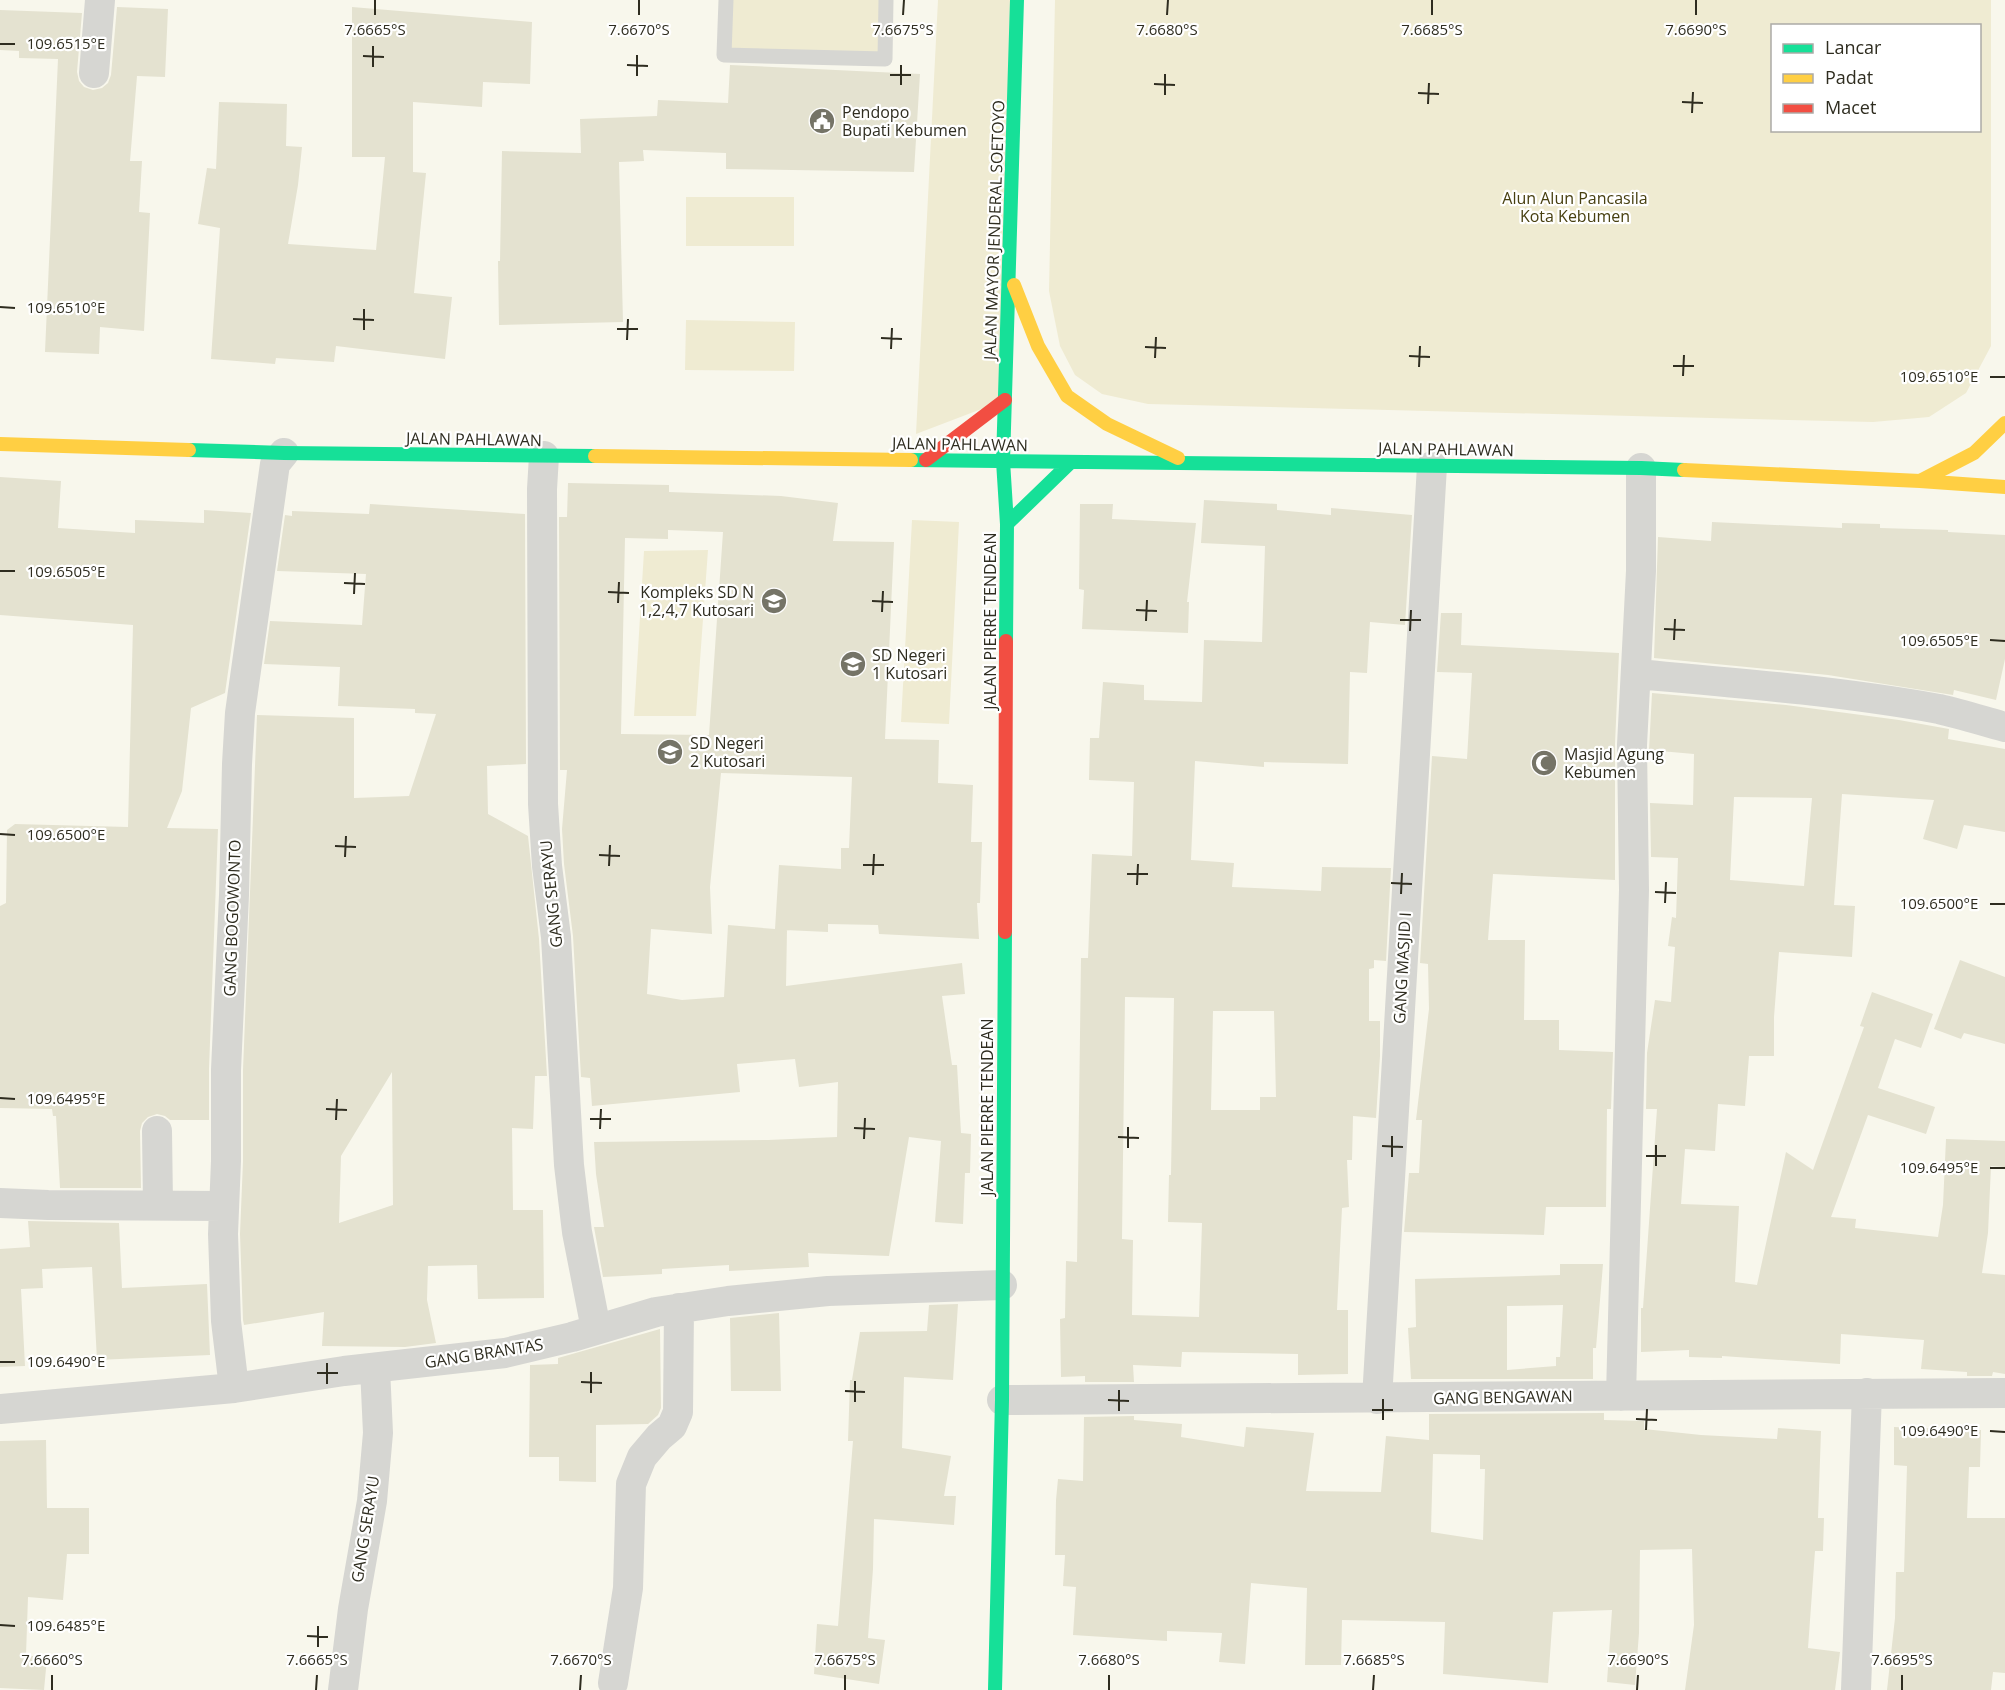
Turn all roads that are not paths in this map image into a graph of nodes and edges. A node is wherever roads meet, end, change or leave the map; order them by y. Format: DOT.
graph roads {
  1 [pos="100,0"];
  2 [pos="726,0"];
  3 [pos="886,0"];
  4 [pos="1017,0"];
  5 [pos="94,73"];
  6 [pos="1009,273"];
  7 [pos="1005,400"];
  8 [pos="2005,423"];
  9 [pos="0,444"];
  10 [pos="284,453"];
  11 [pos="544,456"];
  12 [pos="926,460"];
  13 [pos="1003,461"];
  14 [pos="1071,462"];
  15 [pos="1188,463"];
  16 [pos="1432,466"];
  17 [pos="1641,468"];
  18 [pos="1920,481"];
  19 [pos="2005,487"];
  20 [pos="1007,524"];
  21 [pos="1636,674"];
  22 [pos="2005,727"];
  23 [pos="158,1131"];
  24 [pos="0,1203"];
  25 [pos="158,1205"];
  26 [pos="224,1206"];
  27 [pos="1002,1285"];
  28 [pos="679,1308"];
  29 [pos="596,1329"];
  30 [pos="375,1368"];
  31 [pos="234,1388"];
  32 [pos="1866,1393"];
  33 [pos="2005,1393"];
  34 [pos="1621,1396"];
  35 [pos="1377,1399"];
  36 [pos="1002,1400"];
  37 [pos="0,1409"];
  38 [pos="613,1683"];
  39 [pos="344,1690"];
  40 [pos="995,1690"];
  41 [pos="1856,1690"];
  1 -- 5 [label="street"];
  2 -- 3 [label="lane"];
  4 -- 6 [label="main road, JALAN MAYOR JENDERAL SOETOYO"];
  6 -- 7 [label="main road, JALAN MAYOR JENDERAL SOETOYO"];
  6 -- 15 [label="main road"];
  7 -- 12 [label="main road"];
  7 -- 13 [label="main road, JALAN MAYOR JENDERAL SOETOYO"];
  8 -- 18 [label="main road"];
  9 -- 10 [label="main road, JALAN PAHLAWAN"];
  10 -- 11 [label="main road, JALAN PAHLAWAN"];
  10 -- 26 [label="street, GANG BOGOWONTO"];
  11 -- 12 [label="main road, JALAN PAHLAWAN"];
  11 -- 29 [label="street, GANG SERAYU"];
  12 -- 13 [label="main road, JALAN PAHLAWAN"];
  13 -- 14 [label="main road, JALAN PAHLAWAN"];
  13 -- 20 [label="main road, JALAN PIERRE TENDEAN"];
  14 -- 15 [label="main road, JALAN PAHLAWAN"];
  14 -- 20 [label="main road, JALAN PIERRE TENDEAN"];
  15 -- 16 [label="main road, JALAN PAHLAWAN"];
  16 -- 17 [label="main road, JALAN PAHLAWAN"];
  16 -- 35 [label="street, GANG MASJID I"];
  17 -- 18 [label="main road, JALAN PAHLAWAN"];
  17 -- 21 [label="street"];
  18 -- 19 [label="main road, JALAN PAHLAWAN"];
  20 -- 27 [label="main road, JALAN PIERRE TENDEAN"];
  21 -- 22 [label="street"];
  21 -- 34 [label="street"];
  23 -- 25 [label="street"];
  24 -- 25 [label="street"];
  25 -- 26 [label="street"];
  26 -- 31 [label="street, GANG BOGOWONTO"];
  27 -- 28 [label="street, GANG BRANTAS"];
  27 -- 36 [label="main road, JALAN PIERRE TENDEAN"];
  28 -- 29 [label="street, GANG BRANTAS"];
  28 -- 38 [label="street"];
  29 -- 30 [label="street, GANG BRANTAS"];
  30 -- 31 [label="street, GANG BRANTAS"];
  30 -- 39 [label="street, GANG SERAYU"];
  31 -- 37 [label="street, GANG BRANTAS"];
  32 -- 33 [label="street, GANG BENGAWAN"];
  32 -- 34 [label="street, GANG BENGAWAN"];
  32 -- 41 [label="street"];
  34 -- 35 [label="street, GANG BENGAWAN"];
  35 -- 36 [label="street, GANG BENGAWAN"];
  36 -- 40 [label="main road, JALAN PIERRE TENDEAN"];
}
